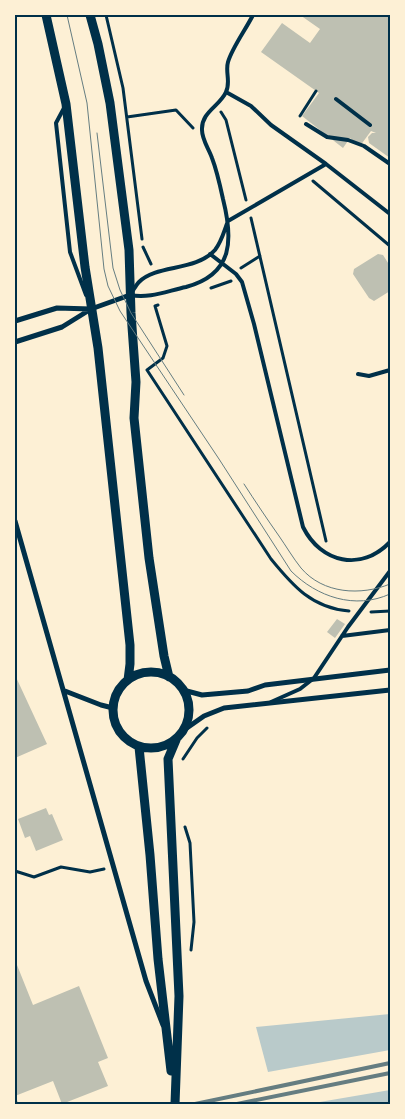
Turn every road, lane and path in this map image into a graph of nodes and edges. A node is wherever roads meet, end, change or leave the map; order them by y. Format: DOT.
graph roads {
  1 [pos="46,15"];
  2 [pos="90,15"];
  3 [pos="253,15"];
  4 [pos="316,91"];
  5 [pos="226,92"];
  6 [pos="336,100"];
  7 [pos="216,103"];
  8 [pos="66,104"];
  9 [pos="127,117"];
  10 [pos="297,121"];
  11 [pos="306,124"];
  12 [pos="370,125"];
  13 [pos="202,130"];
  14 [pos="326,164"];
  15 [pos="390,164"];
  16 [pos="310,176"];
  17 [pos="249,209"];
  18 [pos="390,214"];
  19 [pos="228,221"];
  20 [pos="390,246"];
  21 [pos="210,254"];
  22 [pos="222,264"];
  23 [pos="130,295"];
  24 [pos="155,306"];
  25 [pos="91,309"];
  26 [pos="15,321"];
  27 [pos="15,342"];
  28 [pos="390,370"];
  29 [pos="358,374"];
  30 [pos="15,521"];
  31 [pos="390,542"];
  32 [pos="330,555"];
  33 [pos="390,571"];
  34 [pos="390,610"];
  35 [pos="361,612"];
  36 [pos="390,630"];
  37 [pos="342,636"];
  38 [pos="390,670"];
  39 [pos="169,677"];
  40 [pos="314,678"];
  41 [pos="128,680"];
  42 [pos="183,690"];
  43 [pos="390,690"];
  44 [pos="64,691"];
  45 [pos="269,702"];
  46 [pos="113,708"];
  47 [pos="210,726"];
  48 [pos="184,730"];
  49 [pos="176,740"];
  50 [pos="139,747"];
  51 [pos="183,759"];
  52 [pos="183,823"];
  53 [pos="104,869"];
  54 [pos="15,871"];
  55 [pos="191,956"];
  56 [pos="166,1032"];
  57 [pos="174,1091"];
  58 [pos="175,1104"];
  1 -- 8 [label="street"];
  2 -- 23 [label="street"];
  3 -- 5 [label="lane"];
  4 -- 10 [label="path"];
  5 -- 7 [label="lane"];
  5 -- 14 [label="lane"];
  6 -- 12 [label="lane"];
  7 -- 13 [label="lane"];
  7 -- 17 [label="path"];
  8 -- 25 [label="street"];
  8 -- 25 [label="lane"];
  9 -- 13 [label="path"];
  11 -- 15 [label="lane"];
  13 -- 19 [label="lane"];
  14 -- 17 [label="lane"];
  14 -- 18 [label="lane"];
  16 -- 20 [label="path"];
  17 -- 19 [label="lane"];
  17 -- 32 [label="path"];
  19 -- 21 [label="lane"];
  19 -- 22 [label="lane"];
  21 -- 22 [label="lane"];
  21 -- 23 [label="lane"];
  22 -- 23 [label="lane"];
  22 -- 32 [label="lane"];
  23 -- 25 [label="street"];
  23 -- 39 [label="street"];
  24 -- 35 [label="path"];
  25 -- 26 [label="street"];
  25 -- 27 [label="street"];
  25 -- 41 [label="street"];
  28 -- 29 [label="lane"];
  30 -- 44 [label="street"];
  31 -- 32 [label="lane"];
  33 -- 35 [label="lane"];
  34 -- 35 [label="path"];
  35 -- 37 [label="lane"];
  36 -- 37 [label="lane"];
  37 -- 40 [label="lane"];
  38 -- 40 [label="street"];
  39 -- 41 [label="street"];
  39 -- 42 [label="street"];
  40 -- 42 [label="street"];
  40 -- 45 [label="lane"];
  41 -- 46 [label="street"];
  42 -- 48 [label="street"];
  43 -- 45 [label="street"];
  44 -- 46 [label="street"];
  44 -- 56 [label="street"];
  45 -- 48 [label="street"];
  46 -- 50 [label="street"];
  47 -- 51 [label="path"];
  48 -- 49 [label="street"];
  49 -- 50 [label="street"];
  49 -- 57 [label="street"];
  50 -- 56 [label="street"];
  52 -- 55 [label="path"];
  53 -- 54 [label="path"];
  56 -- 57 [label="street"];
  57 -- 58 [label="street"];
}
